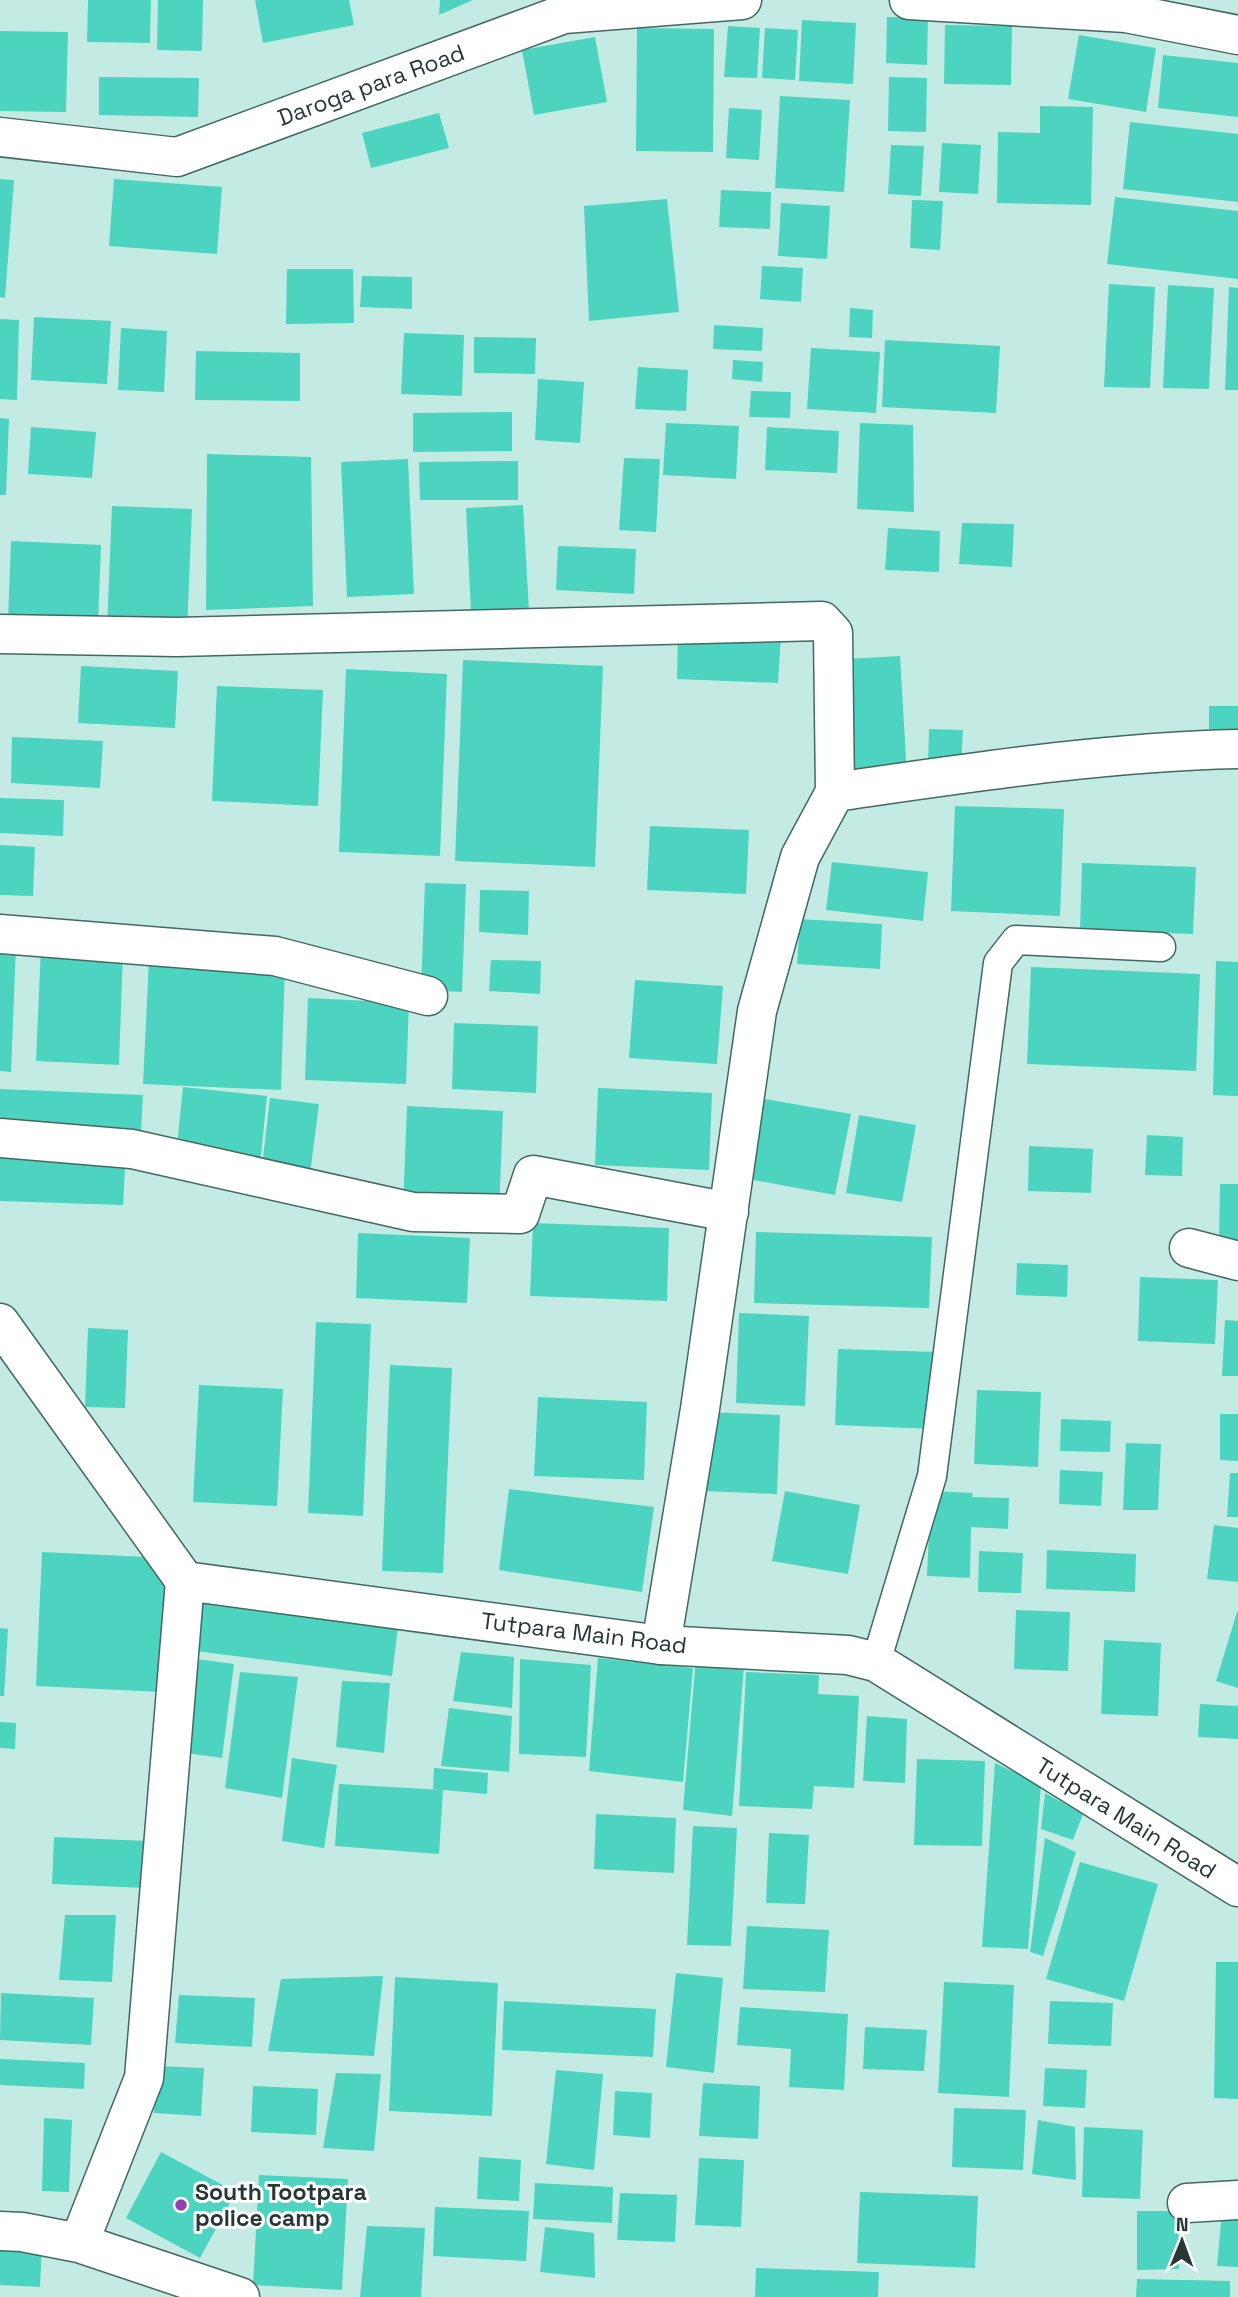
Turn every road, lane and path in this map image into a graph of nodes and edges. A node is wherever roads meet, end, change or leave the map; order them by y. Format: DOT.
graph roads {
  1 [pos="742,0"];
  2 [pos="909,0"];
  3 [pos="1238,35"];
  4 [pos="0,137"];
  5 [pos="0,634"];
  6 [pos="1238,749"];
  7 [pos="835,792"];
  8 [pos="0,934"];
  9 [pos="1161,947"];
  10 [pos="428,996"];
  11 [pos="0,1139"];
  12 [pos="729,1212"];
  13 [pos="1189,1248"];
  14 [pos="1238,1261"];
  15 [pos="0,1323"];
  16 [pos="185,1580"];
  17 [pos="661,1645"];
  18 [pos="876,1662"];
  19 [pos="1238,1887"];
  20 [pos="1238,2200"];
  21 [pos="1187,2203"];
  22 [pos="0,2231"];
  23 [pos="79,2243"];
  24 [pos="240,2297"];
  1 -- 4 [label="street, Daroga para Road"];
  2 -- 3 [label="street"];
  5 -- 7 [label="street"];
  6 -- 7 [label="street"];
  7 -- 12 [label="street"];
  8 -- 10 [label="street"];
  9 -- 18 [label="lane"];
  11 -- 12 [label="street"];
  12 -- 17 [label="street"];
  13 -- 14 [label="street"];
  15 -- 16 [label="street"];
  16 -- 17 [label="street, Tutpara Main Road"];
  16 -- 23 [label="street"];
  17 -- 18 [label="street, Tutpara Main Road"];
  18 -- 19 [label="street, Tutpara Main Road"];
  20 -- 21 [label="street"];
  22 -- 23 [label="street"];
  23 -- 24 [label="street"];
}
